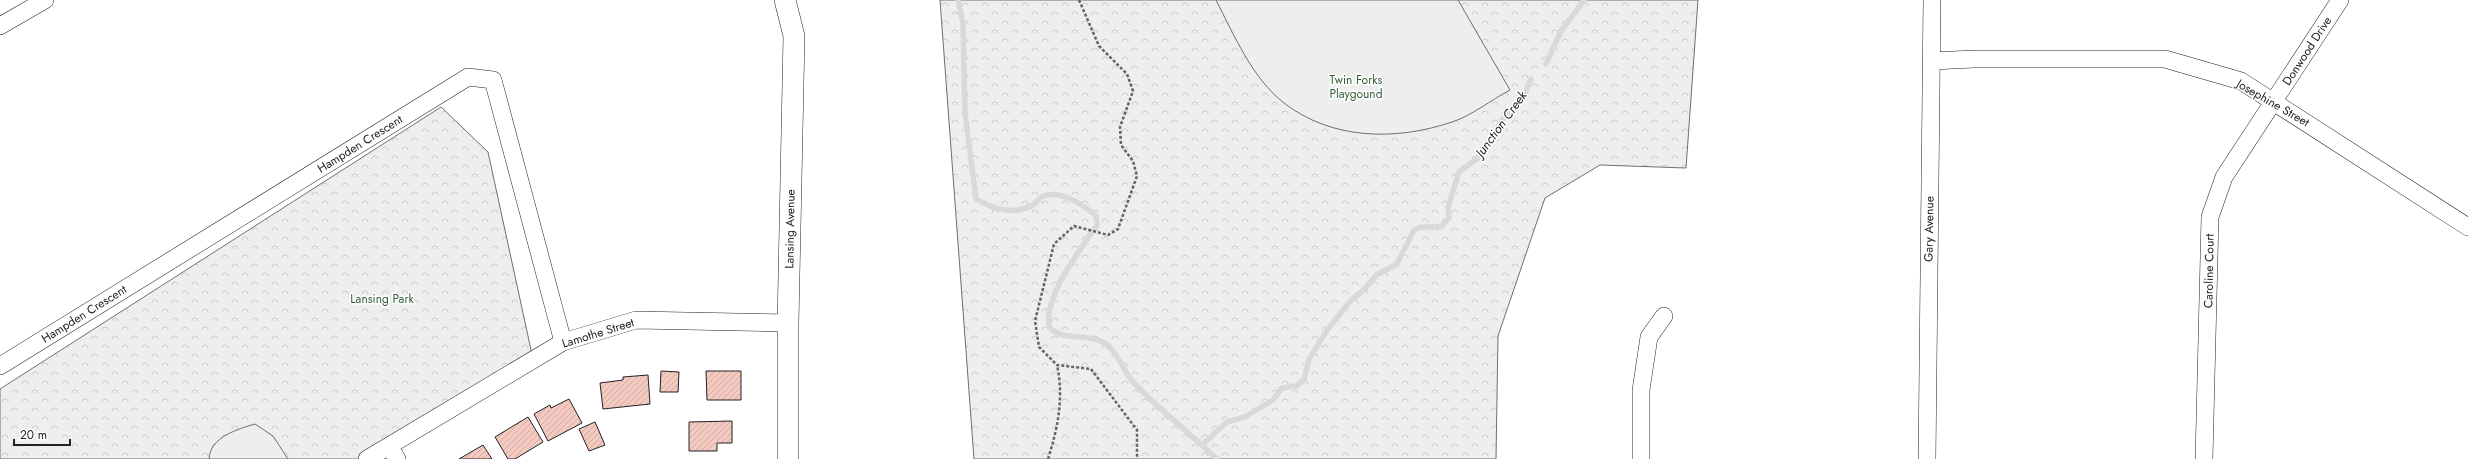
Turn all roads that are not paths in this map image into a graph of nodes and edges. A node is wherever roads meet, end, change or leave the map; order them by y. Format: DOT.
graph roads {
  1 [pos="45,0"];
  2 [pos="785,0"];
  3 [pos="1932,0"];
  4 [pos="2340,0"];
  5 [pos="0,26"];
  6 [pos="1931,62"];
  7 [pos="2275,101"];
  8 [pos="2468,227"];
  9 [pos="1664,316"];
  10 [pos="788,323"];
  11 [pos="563,342"];
  12 [pos="0,366"];
  13 [pos="393,452"];
  14 [pos="367,459"];
  15 [pos="788,459"];
  16 [pos="1641,459"];
  17 [pos="1927,459"];
  18 [pos="2204,459"];
  1 -- 5 [label="street"];
  2 -- 10 [label="street, Lansing Avenue"];
  3 -- 6 [label="street, Gary Avenue"];
  4 -- 7 [label="street, Donwood Drive"];
  6 -- 7 [label="street, Josephine Street"];
  6 -- 17 [label="street, Gary Avenue"];
  7 -- 8 [label="street, Josephine Street"];
  7 -- 18 [label="street, Caroline Court"];
  9 -- 16 [label="street"];
  10 -- 11 [label="street, Lamothe Street"];
  10 -- 15 [label="street, Lansing Avenue"];
  11 -- 12 [label="street, Hampden Crescent"];
  11 -- 13 [label="street, Lamothe Street"];
  13 -- 14 [label="street, Lamothe Street"];
}
